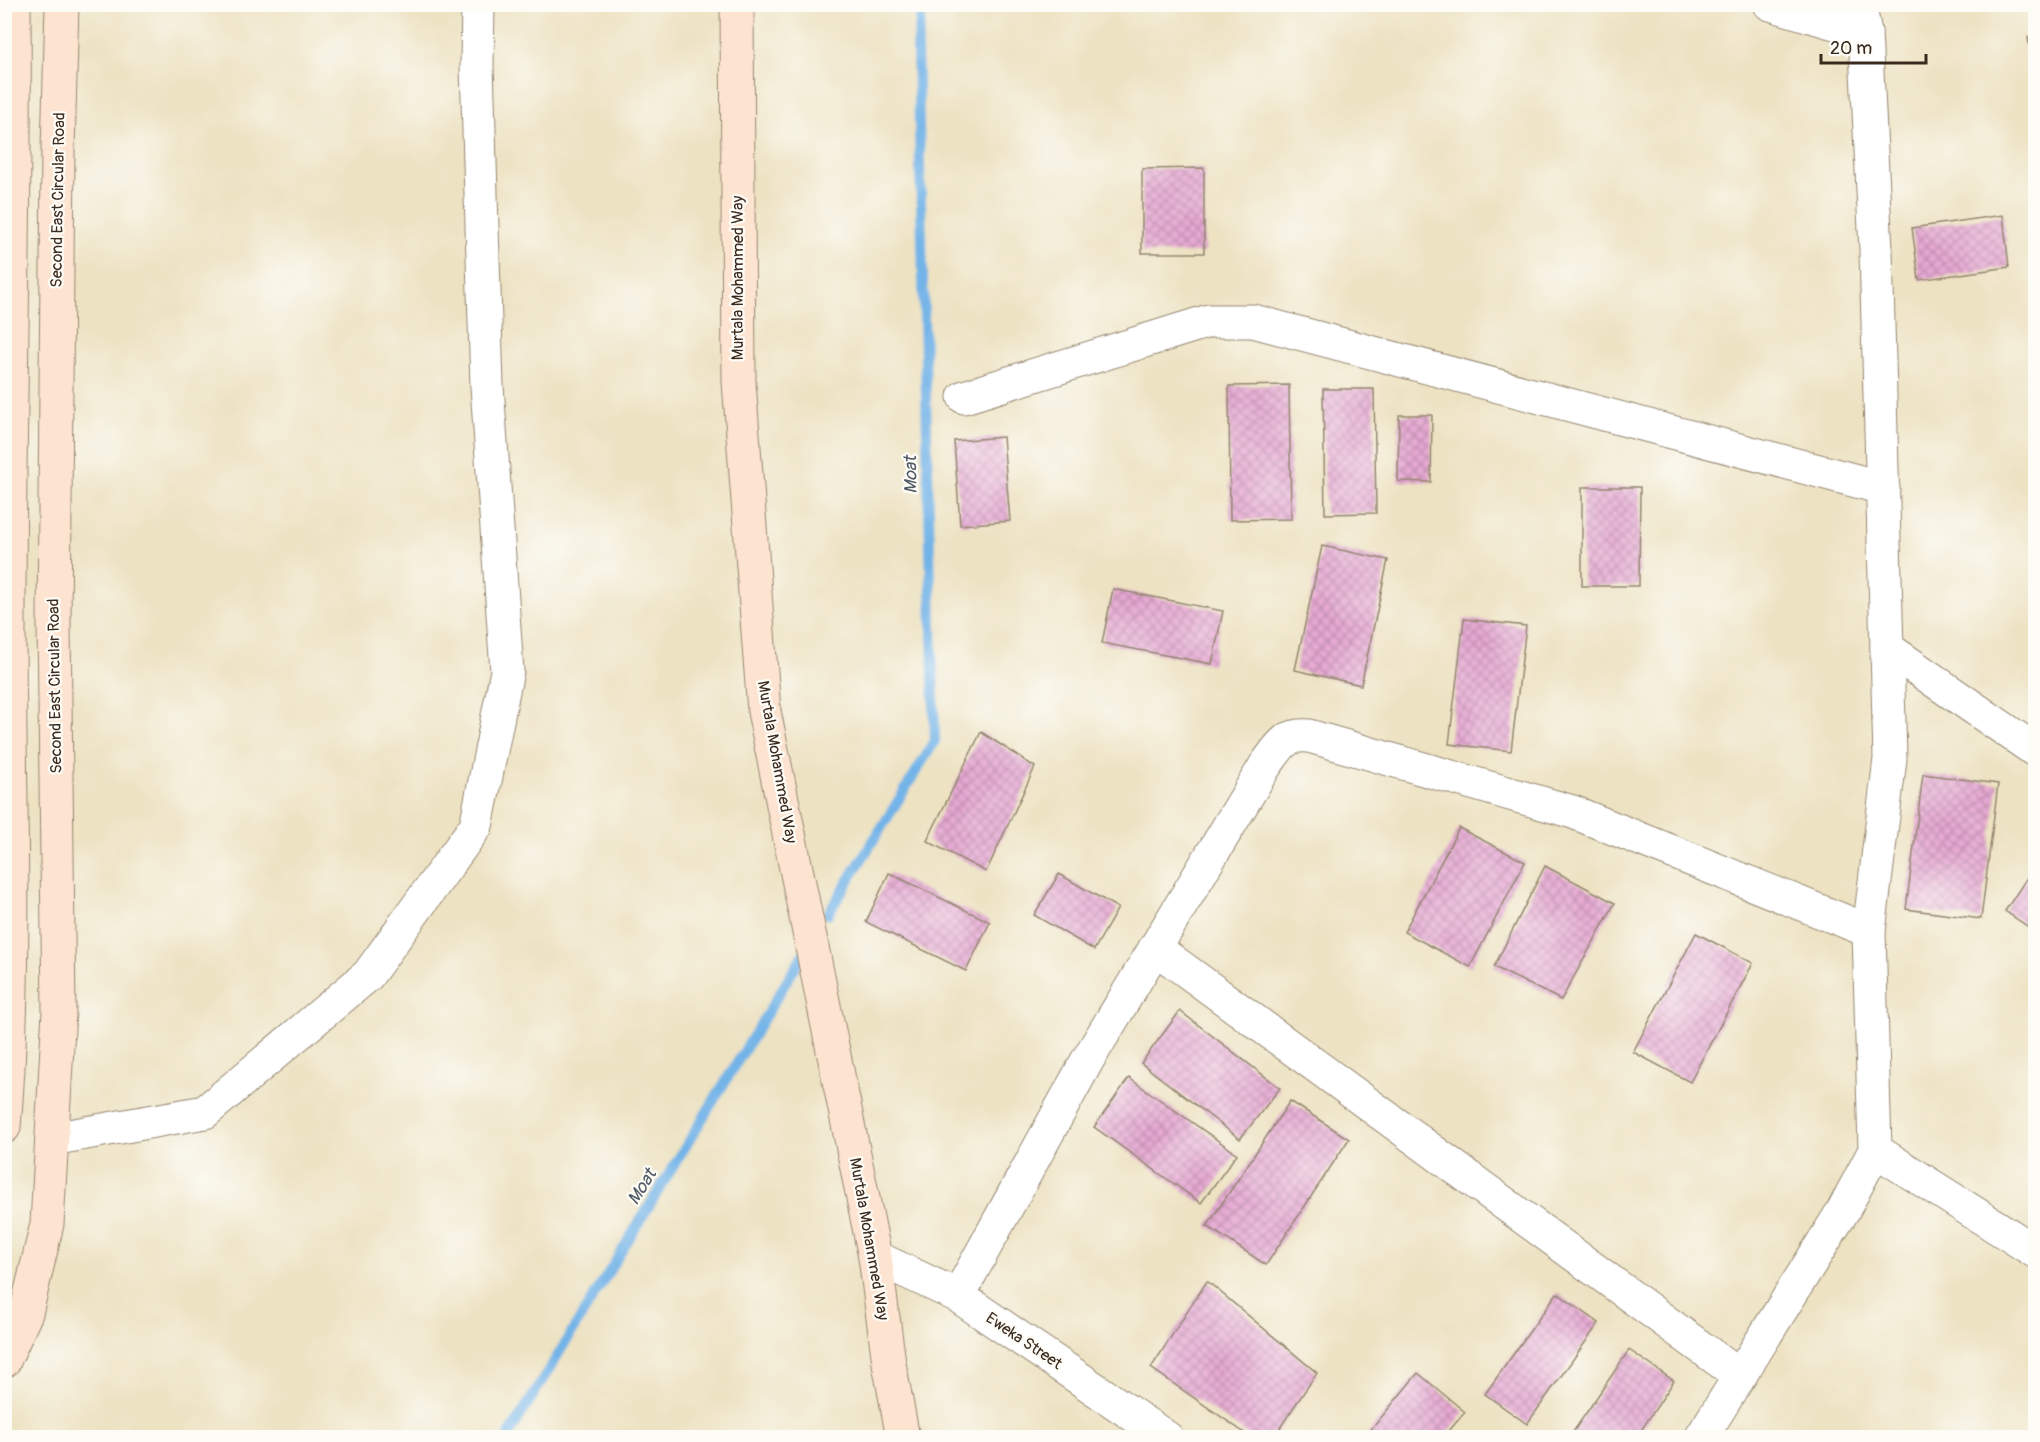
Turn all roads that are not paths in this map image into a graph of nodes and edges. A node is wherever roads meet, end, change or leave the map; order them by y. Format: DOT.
graph roads {
  1 [pos="15,4"];
  2 [pos="62,4"];
  3 [pos="478,4"];
  4 [pos="736,4"];
  5 [pos="1770,4"];
  6 [pos="1862,18"];
  7 [pos="10,160"];
  8 [pos="964,397"];
  9 [pos="1883,488"];
  10 [pos="7,617"];
  11 [pos="1887,648"];
  12 [pos="2036,751"];
  13 [pos="1869,931"];
  14 [pos="1155,948"];
  15 [pos="8,1015"];
  16 [pos="4,1127"];
  17 [pos="52,1138"];
  18 [pos="1875,1150"];
  19 [pos="2036,1252"];
  20 [pos="875,1257"];
  21 [pos="958,1296"];
  22 [pos="4,1361"];
  23 [pos="1740,1376"];
  24 [pos="903,1437"];
  25 [pos="1167,1437"];
  26 [pos="1701,1437"];
  1 -- 7 [label="main road"];
  2 -- 17 [label="main road, Second East Circular Road"];
  3 -- 17 [label="street"];
  4 -- 20 [label="main road, Murtala Mohammed Way"];
  5 -- 6 [label="street"];
  6 -- 9 [label="street"];
  7 -- 10 [label="main road"];
  8 -- 9 [label="street"];
  9 -- 11 [label="street"];
  10 -- 15 [label="main road"];
  11 -- 12 [label="street"];
  11 -- 13 [label="street"];
  13 -- 14 [label="street"];
  13 -- 18 [label="street"];
  14 -- 21 [label="street"];
  14 -- 23 [label="street"];
  15 -- 16 [label="main road"];
  17 -- 22 [label="main road, Second East Circular Road"];
  18 -- 19 [label="street"];
  18 -- 23 [label="street"];
  20 -- 21 [label="street, Eweka Street"];
  20 -- 24 [label="main road, Murtala Mohammed Way"];
  21 -- 25 [label="street, Eweka Street"];
  23 -- 26 [label="street"];
}
